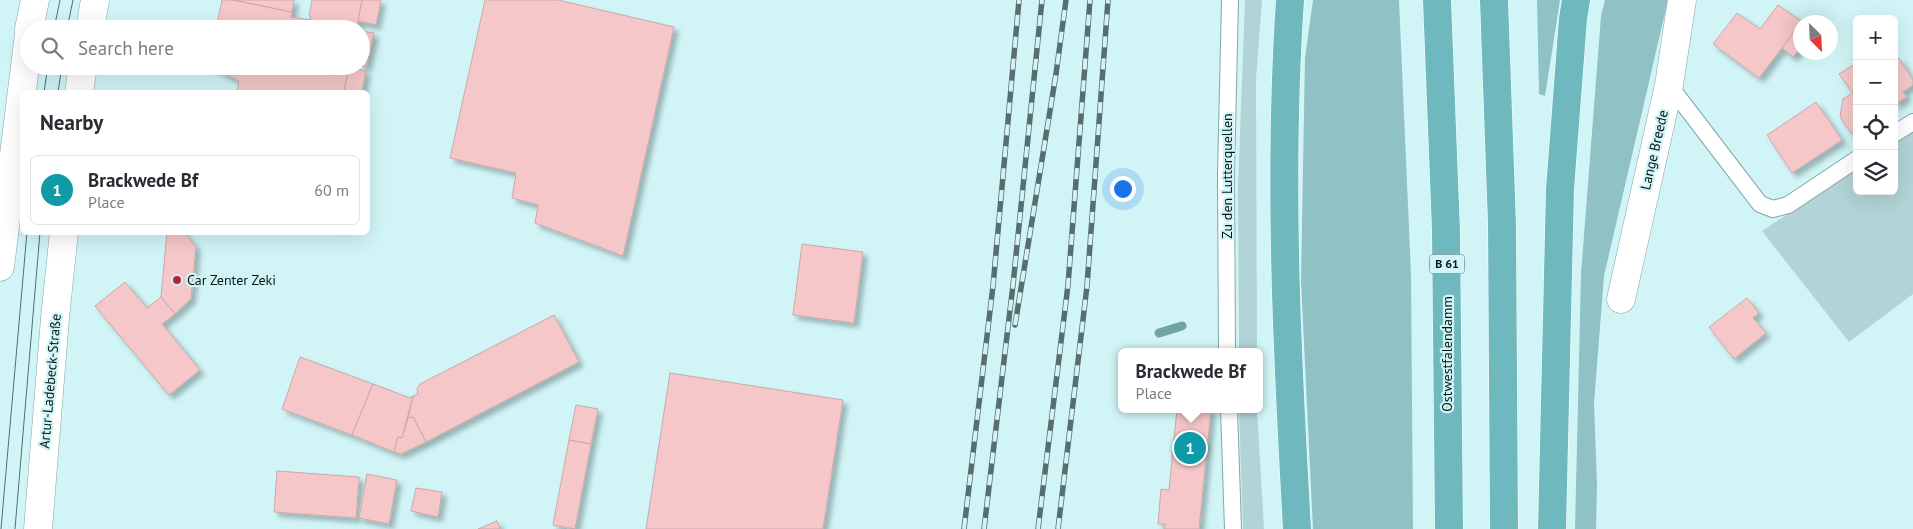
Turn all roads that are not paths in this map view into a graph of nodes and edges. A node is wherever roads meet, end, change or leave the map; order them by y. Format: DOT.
graph roads {
  1 [pos="34,0"];
  2 [pos="95,0"];
  3 [pos="1230,0"];
  4 [pos="1290,0"];
  5 [pos="1437,0"];
  6 [pos="1494,0"];
  7 [pos="1576,0"];
  8 [pos="1682,0"];
  9 [pos="31,20"];
  10 [pos="92,20"];
  11 [pos="24,75"];
  12 [pos="82,75"];
  13 [pos="1669,85"];
  14 [pos="22,90"];
  15 [pos="79,90"];
  16 [pos="20,104"];
  17 [pos="1913,122"];
  18 [pos="1898,131"];
  19 [pos="1853,162"];
  20 [pos="64,235"];
  21 [pos="1,252"];
  22 [pos="1621,299"];
  23 [pos="1226,348"];
  24 [pos="1228,413"];
  25 [pos="38,529"];
  26 [pos="1233,529"];
  27 [pos="1296,529"];
  28 [pos="1449,529"];
  29 [pos="1504,529"];
  30 [pos="1552,529"];
  1 -- 9 [label="street"];
  2 -- 10 [label="street"];
  3 -- 23 [label="lane, Zu den Lutterquellen"];
  4 -- 27 [label="highway"];
  5 -- 28 [label="highway, Ostwestfalendamm / B 61"];
  6 -- 29 [label="highway"];
  7 -- 30 [label="highway"];
  8 -- 13 [label="street, Lange Breede"];
  11 -- 14 [label="street"];
  12 -- 15 [label="street"];
  13 -- 19 [label="lane"];
  13 -- 22 [label="street, Lange Breede"];
  16 -- 21 [label="street"];
  17 -- 18 [label="lane"];
  20 -- 25 [label="street, Artur-Ladebeck-Straße"];
  24 -- 26 [label="lane"];
}
